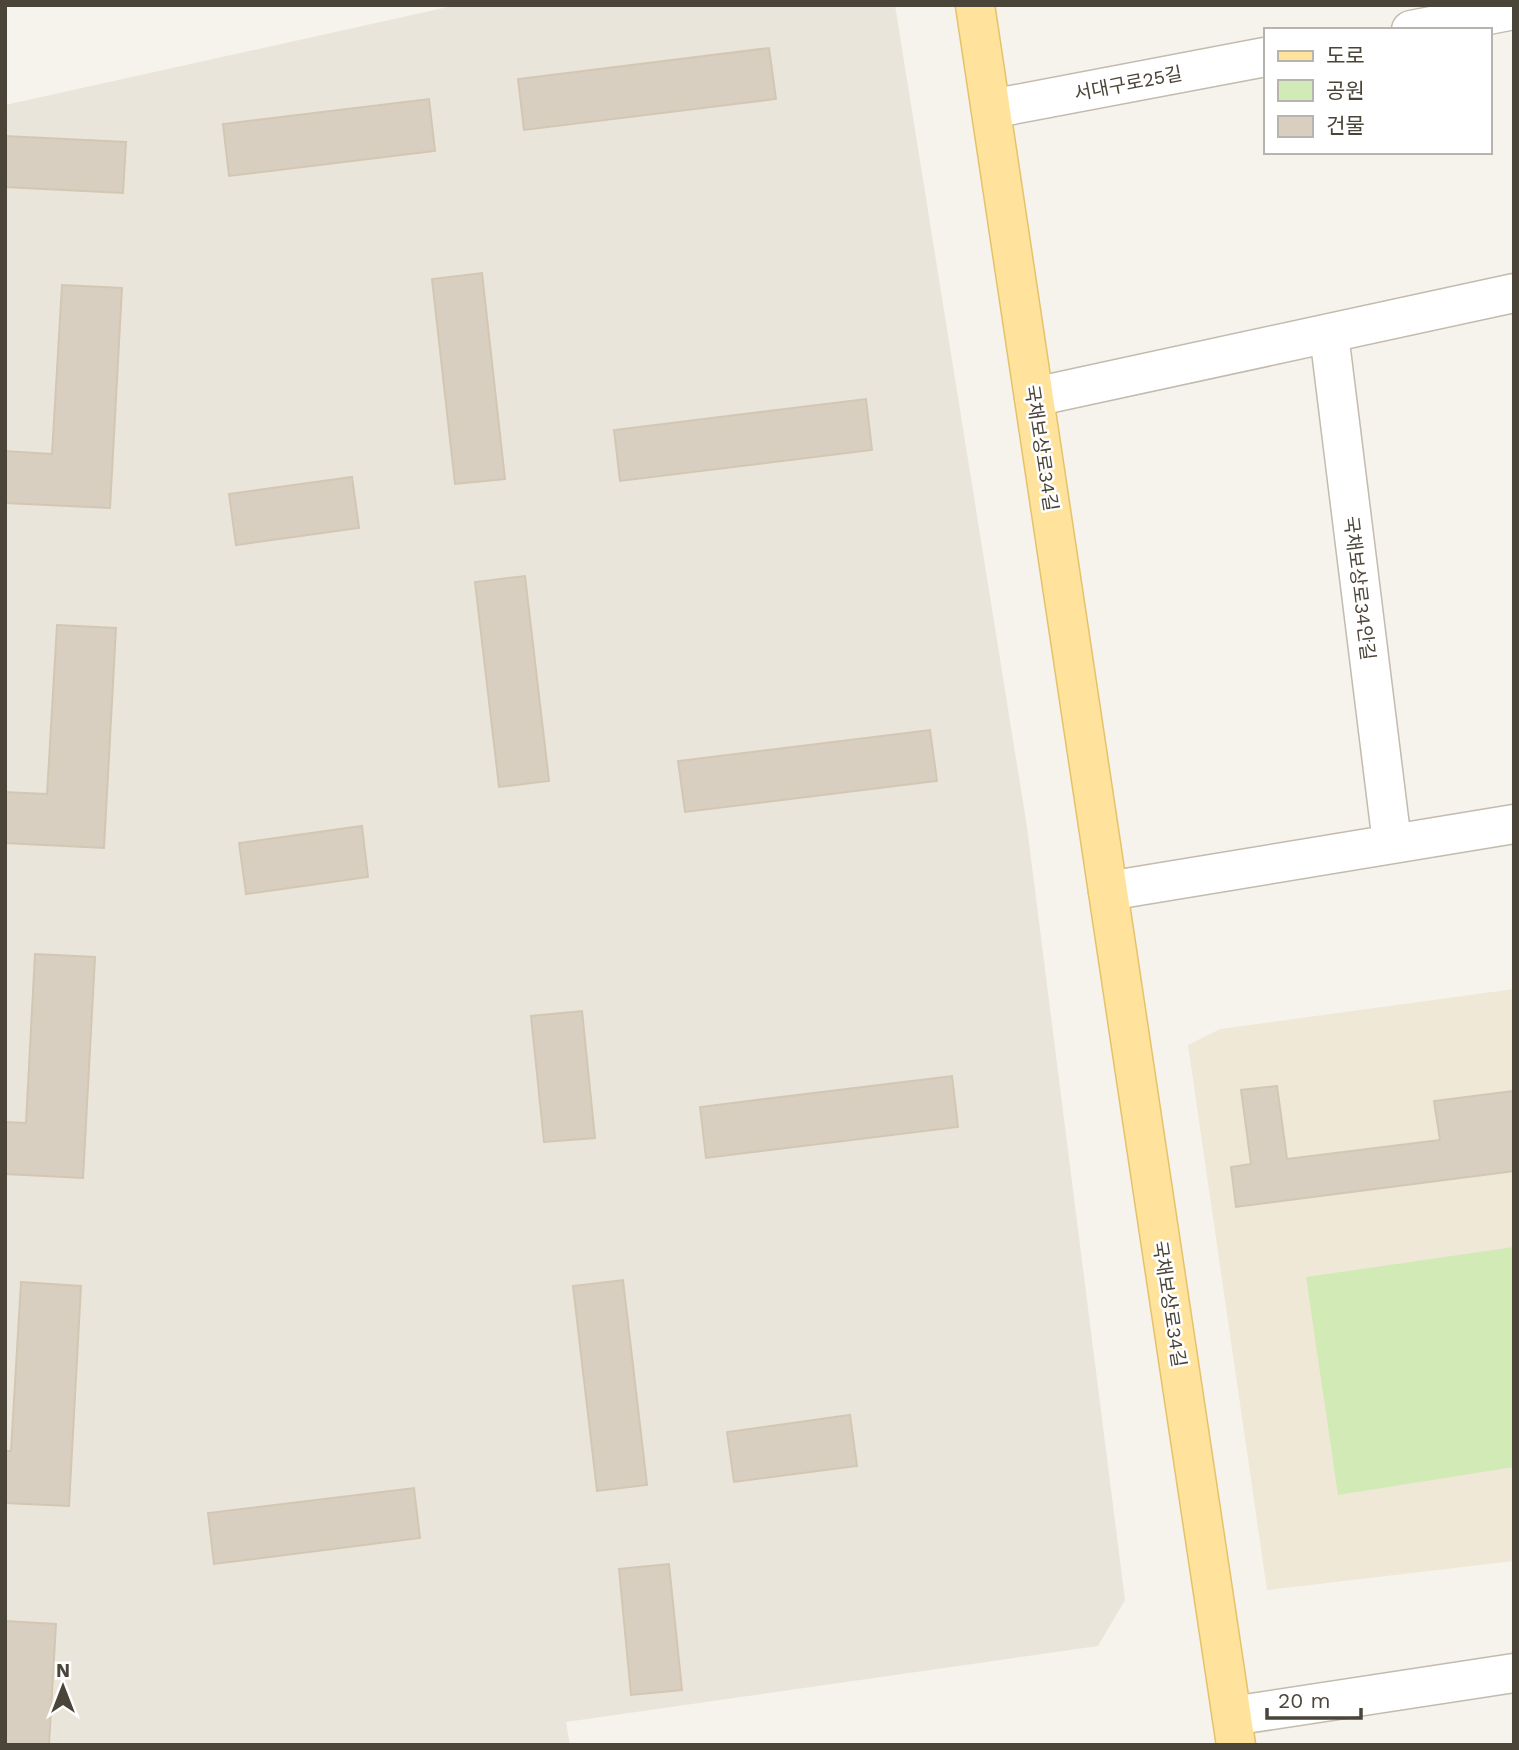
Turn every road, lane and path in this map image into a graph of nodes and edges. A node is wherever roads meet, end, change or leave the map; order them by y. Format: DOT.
graph roads {
  1 [pos="975,5"];
  2 [pos="1514,10"];
  3 [pos="1421,28"];
  4 [pos="1264,57"];
  5 [pos="991,109"];
  6 [pos="1514,293"];
  7 [pos="1329,334"];
  8 [pos="1034,397"];
  9 [pos="1514,824"];
  10 [pos="1392,843"];
  11 [pos="1108,891"];
  12 [pos="1514,1673"];
  13 [pos="1234,1731"];
  1 -- 5 [label="main road, 국채보상로34길"];
  2 -- 3 [label="street"];
  4 -- 5 [label="street, 서대구로25길"];
  5 -- 8 [label="main road, 국채보상로34길"];
  6 -- 7 [label="street"];
  7 -- 8 [label="street"];
  7 -- 10 [label="street, 국채보상로34안길"];
  8 -- 11 [label="main road, 국채보상로34길"];
  9 -- 10 [label="street"];
  10 -- 11 [label="street"];
  11 -- 13 [label="main road, 국채보상로34길"];
  12 -- 13 [label="street, 국채보상로34길"];
}
